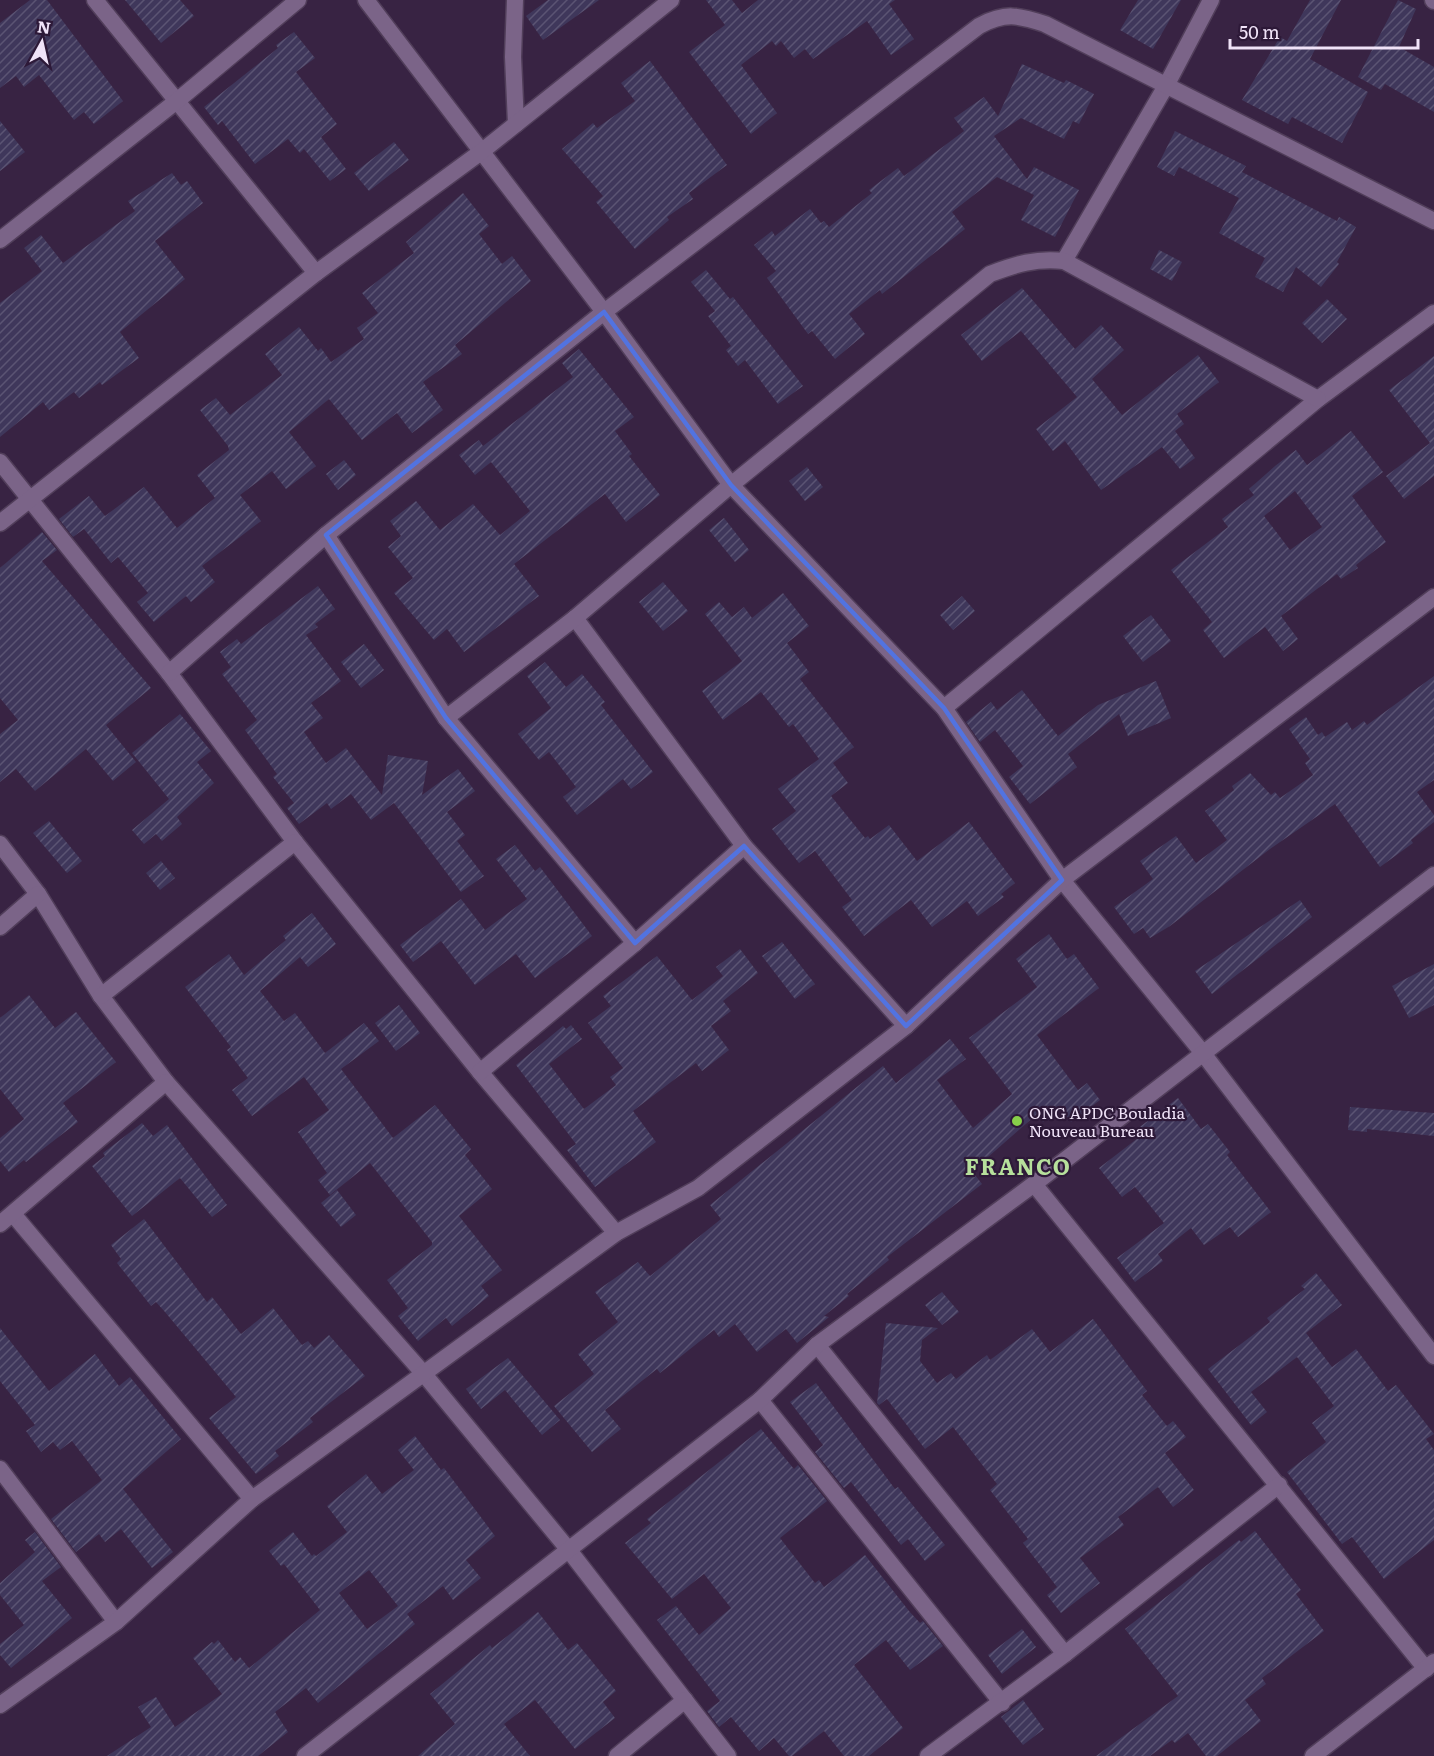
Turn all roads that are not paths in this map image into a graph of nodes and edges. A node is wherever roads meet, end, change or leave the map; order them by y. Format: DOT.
graph roads {
  1 [pos="95,0"];
  2 [pos="298,0"];
  3 [pos="366,0"];
  4 [pos="515,0"];
  5 [pos="671,0"];
  6 [pos="1211,0"];
  7 [pos="1167,84"];
  8 [pos="178,100"];
  9 [pos="516,124"];
  10 [pos="481,152"];
  11 [pos="1434,220"];
  12 [pos="0,240"];
  13 [pos="1064,261"];
  14 [pos="316,273"];
  15 [pos="604,312"];
  16 [pos="1434,313"];
  17 [pos="1318,399"];
  18 [pos="0,462"];
  19 [pos="731,485"];
  20 [pos="29,500"];
  21 [pos="0,523"];
  22 [pos="326,535"];
  23 [pos="1434,597"];
  24 [pos="574,618"];
  25 [pos="169,673"];
  26 [pos="944,708"];
  27 [pos="446,717"];
  28 [pos="295,842"];
  29 [pos="0,844"];
  30 [pos="744,846"];
  31 [pos="1434,875"];
  32 [pos="1062,880"];
  33 [pos="39,894"];
  34 [pos="0,927"];
  35 [pos="635,943"];
  36 [pos="101,996"];
  37 [pos="906,1026"];
  38 [pos="1202,1052"];
  39 [pos="480,1072"];
  40 [pos="166,1082"];
  41 [pos="1034,1184"];
  42 [pos="6,1219"];
  43 [pos="616,1233"];
  44 [pos="817,1345"];
  45 [pos="1434,1356"];
  46 [pos="424,1374"];
  47 [pos="760,1400"];
  48 [pos="0,1469"];
  49 [pos="1279,1485"];
  50 [pos="252,1499"];
  51 [pos="568,1549"];
  52 [pos="116,1622"];
  53 [pos="1065,1654"];
  54 [pos="1430,1665"];
  55 [pos="685,1700"];
  56 [pos="1002,1703"];
  57 [pos="0,1705"];
  58 [pos="305,1756"];
  59 [pos="617,1756"];
  60 [pos="728,1756"];
  61 [pos="928,1756"];
  62 [pos="1313,1756"];
  1 -- 8 [label="street"];
  2 -- 8 [label="street"];
  3 -- 10 [label="street"];
  4 -- 9 [label="street"];
  5 -- 9 [label="street"];
  6 -- 7 [label="street"];
  7 -- 11 [label="street"];
  7 -- 13 [label="street"];
  7 -- 15 [label="street"];
  8 -- 12 [label="street"];
  8 -- 14 [label="street"];
  9 -- 10 [label="street"];
  10 -- 14 [label="street"];
  10 -- 15 [label="street"];
  13 -- 17 [label="street"];
  13 -- 19 [label="street"];
  14 -- 20 [label="street"];
  15 -- 19 [label="street"];
  15 -- 22 [label="street"];
  16 -- 17 [label="street"];
  17 -- 26 [label="street"];
  18 -- 20 [label="street"];
  19 -- 24 [label="street"];
  19 -- 26 [label="street"];
  20 -- 21 [label="street"];
  20 -- 25 [label="street"];
  22 -- 25 [label="street"];
  22 -- 27 [label="street"];
  23 -- 32 [label="street"];
  24 -- 27 [label="street"];
  24 -- 30 [label="street"];
  25 -- 28 [label="street"];
  26 -- 32 [label="street"];
  27 -- 35 [label="street"];
  28 -- 36 [label="street"];
  28 -- 39 [label="street"];
  29 -- 33 [label="street"];
  30 -- 35 [label="street"];
  30 -- 37 [label="street"];
  31 -- 38 [label="street"];
  32 -- 37 [label="street"];
  32 -- 38 [label="street"];
  33 -- 34 [label="street"];
  33 -- 36 [label="street"];
  35 -- 39 [label="street"];
  36 -- 40 [label="street"];
  37 -- 43 [label="street"];
  38 -- 41 [label="street"];
  38 -- 45 [label="street"];
  39 -- 43 [label="street"];
  40 -- 42 [label="street"];
  40 -- 46 [label="street"];
  41 -- 44 [label="street"];
  41 -- 49 [label="street"];
  42 -- 50 [label="street"];
  43 -- 46 [label="street"];
  44 -- 47 [label="street"];
  44 -- 53 [label="street"];
  46 -- 50 [label="street"];
  46 -- 51 [label="street"];
  47 -- 51 [label="street"];
  47 -- 56 [label="street"];
  48 -- 52 [label="street"];
  49 -- 53 [label="street"];
  49 -- 54 [label="street"];
  50 -- 52 [label="street"];
  51 -- 55 [label="street"];
  51 -- 58 [label="street"];
  52 -- 57 [label="street"];
  53 -- 56 [label="street"];
  54 -- 62 [label="street"];
  55 -- 59 [label="street"];
  55 -- 60 [label="street"];
  56 -- 61 [label="street"];
}
